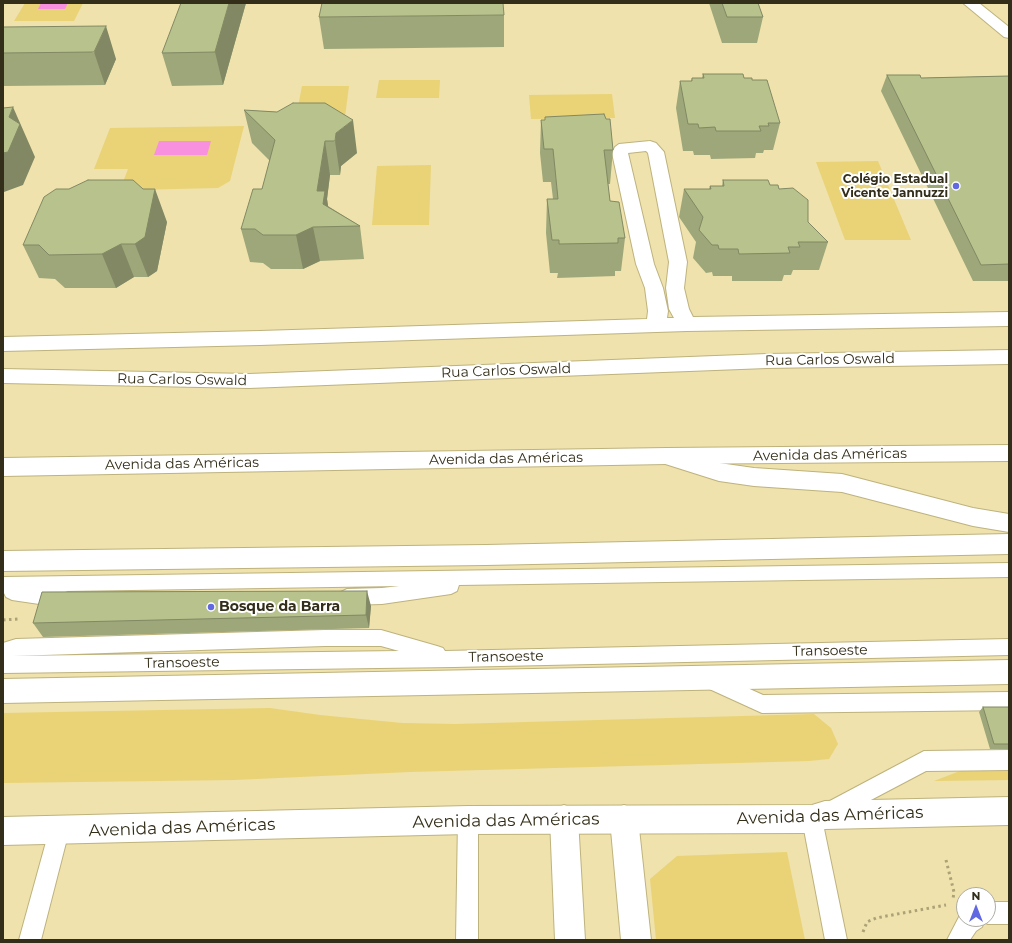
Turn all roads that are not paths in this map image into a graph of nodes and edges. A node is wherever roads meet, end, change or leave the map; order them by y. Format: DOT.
graph roads {
  1 [pos="970,3"];
  2 [pos="1009,34"];
  3 [pos="1009,319"];
  4 [pos="687,324"];
  5 [pos="656,325"];
  6 [pos="3,344"];
  7 [pos="1009,357"];
  8 [pos="3,376"];
  9 [pos="1009,453"];
  10 [pos="667,456"];
  11 [pos="3,467"];
  12 [pos="1009,523"];
  13 [pos="1009,544"];
  14 [pos="3,561"];
  15 [pos="1009,570"];
  16 [pos="494,577"];
  17 [pos="3,584"];
  18 [pos="3,590"];
  19 [pos="262,597"];
  20 [pos="334,597"];
  21 [pos="1009,647"];
  22 [pos="3,651"];
  23 [pos="454,659"];
  24 [pos="3,665"];
  25 [pos="1009,672"];
  26 [pos="707,678"];
  27 [pos="3,691"];
  28 [pos="1009,701"];
  29 [pos="1009,760"];
  30 [pos="1009,811"];
  31 [pos="818,817"];
  32 [pos="564,819"];
  33 [pos="624,819"];
  34 [pos="468,820"];
  35 [pos="3,831"];
  36 [pos="59,831"];
  37 [pos="996,913"];
  38 [pos="1009,913"];
  39 [pos="966,927"];
  40 [pos="30,940"];
  41 [pos="467,940"];
  42 [pos="570,940"];
  43 [pos="636,940"];
  44 [pos="836,940"];
  45 [pos="958,940"];
  1 -- 2 [label="main road"];
  3 -- 4 [label="main road"];
  4 -- 5 [label="main road"];
  4 -- 5 [label="main road"];
  5 -- 6 [label="main road"];
  7 -- 8 [label="main road, Rua Carlos Oswald"];
  9 -- 10 [label="main road, Avenida das Américas"];
  10 -- 11 [label="main road, Avenida das Américas"];
  10 -- 12 [label="main road"];
  13 -- 14 [label="main road"];
  15 -- 16 [label="lane"];
  16 -- 17 [label="lane"];
  16 -- 20 [label="lane"];
  18 -- 19 [label="lane"];
  21 -- 23 [label="lane, Transoeste"];
  22 -- 23 [label="lane"];
  23 -- 24 [label="lane, Transoeste"];
  25 -- 26 [label="main road"];
  26 -- 27 [label="main road"];
  26 -- 28 [label="lane"];
  29 -- 31 [label="lane"];
  30 -- 31 [label="main road, Avenida das Américas"];
  31 -- 33 [label="main road, Avenida das Américas"];
  31 -- 44 [label="lane"];
  32 -- 33 [label="main road, Avenida das Américas"];
  32 -- 34 [label="main road, Avenida das Américas"];
  32 -- 42 [label="main road"];
  33 -- 43 [label="main road"];
  34 -- 36 [label="main road, Avenida das Américas"];
  34 -- 41 [label="lane"];
  35 -- 36 [label="main road, Avenida das Américas"];
  36 -- 40 [label="lane"];
  37 -- 38 [label="lane"];
  39 -- 45 [label="lane"];
}
